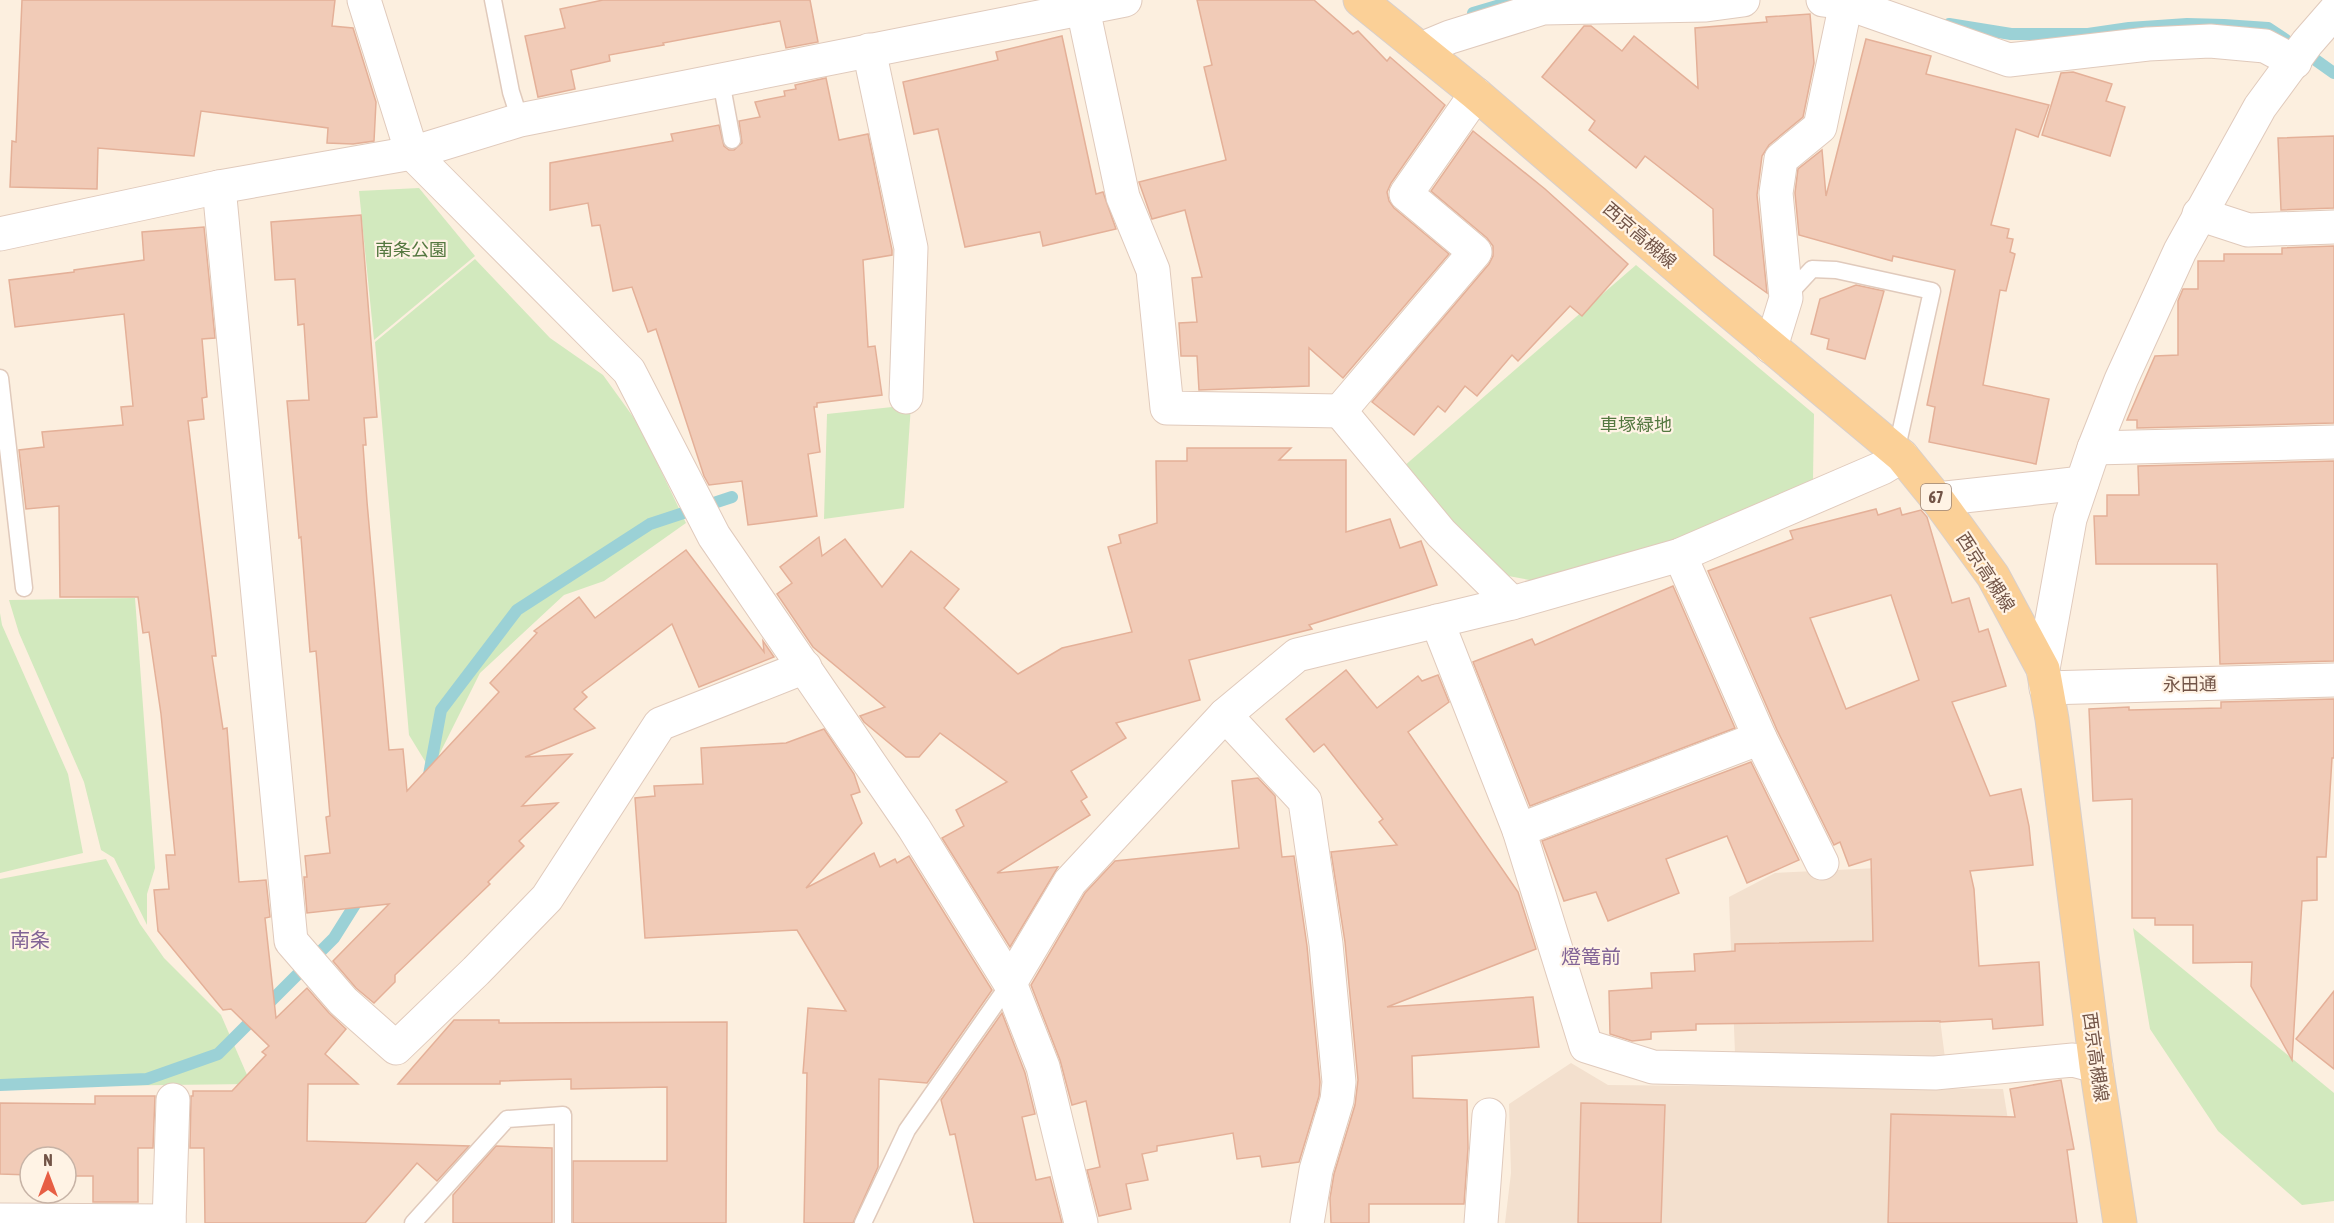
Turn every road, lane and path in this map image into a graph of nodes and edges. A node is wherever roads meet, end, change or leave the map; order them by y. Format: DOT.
graph roads {
  1 [pos="364,0"];
  2 [pos="493,0"];
  3 [pos="1125,0"];
  4 [pos="1360,0"];
  5 [pos="1743,0"];
  6 [pos="1835,2"];
  7 [pos="1083,9"];
  8 [pos="2334,12"];
  9 [pos="1421,49"];
  10 [pos="869,50"];
  11 [pos="2300,53"];
  12 [pos="721,81"];
  13 [pos="1476,94"];
  14 [pos="520,120"];
  15 [pos="732,140"];
  16 [pos="412,153"];
  17 [pos="219,187"];
  18 [pos="2199,214"];
  19 [pos="2334,227"];
  20 [pos="0,234"];
  21 [pos="1786,298"];
  22 [pos="1771,347"];
  23 [pos="1,388"];
  24 [pos="906,397"];
  25 [pos="1340,411"];
  26 [pos="2334,442"];
  27 [pos="2094,448"];
  28 [pos="1899,454"];
  29 [pos="2082,483"];
  30 [pos="1937,499"];
  31 [pos="1680,555"];
  32 [pos="24,588"];
  33 [pos="1512,603"];
  34 [pos="1437,621"];
  35 [pos="805,666"];
  36 [pos="2045,678"];
  37 [pos="2334,680"];
  38 [pos="1225,715"];
  39 [pos="1760,738"];
  40 [pos="1520,830"];
  41 [pos="1822,863"];
  42 [pos="1010,983"];
  43 [pos="2096,1066"];
  44 [pos="173,1100"];
  45 [pos="1489,1115"];
  46 [pos="0,1220"];
  47 [pos="169,1222"];
  48 [pos="413,1223"];
  49 [pos="563,1223"];
  50 [pos="863,1223"];
  51 [pos="1081,1223"];
  52 [pos="1307,1223"];
  53 [pos="1481,1223"];
  54 [pos="2120,1223"];
  1 -- 16 [label="street"];
  2 -- 14 [label="lane"];
  3 -- 7 [label="street"];
  4 -- 9 [label="main road, 西京高槻線 / 67"];
  5 -- 9 [label="street"];
  6 -- 11 [label="street"];
  6 -- 21 [label="street"];
  7 -- 10 [label="street"];
  7 -- 25 [label="street"];
  8 -- 11 [label="street"];
  9 -- 13 [label="main road, 西京高槻線 / 67"];
  10 -- 12 [label="street"];
  10 -- 24 [label="street"];
  11 -- 18 [label="street"];
  12 -- 14 [label="street"];
  12 -- 15 [label="lane"];
  13 -- 22 [label="main road, 西京高槻線 / 67"];
  13 -- 25 [label="street"];
  14 -- 16 [label="street"];
  16 -- 17 [label="street"];
  16 -- 35 [label="street"];
  17 -- 20 [label="street"];
  17 -- 35 [label="street"];
  18 -- 19 [label="street"];
  18 -- 27 [label="street"];
  21 -- 22 [label="street"];
  21 -- 28 [label="lane"];
  22 -- 28 [label="main road, 西京高槻線 / 67"];
  23 -- 32 [label="lane"];
  25 -- 33 [label="street"];
  26 -- 27 [label="street"];
  27 -- 29 [label="street"];
  28 -- 30 [label="main road, 西京高槻線 / 67"];
  28 -- 31 [label="street"];
  29 -- 30 [label="street"];
  29 -- 36 [label="street"];
  30 -- 36 [label="main road, 西京高槻線 / 67"];
  31 -- 33 [label="street"];
  31 -- 39 [label="street"];
  33 -- 34 [label="street"];
  34 -- 38 [label="street"];
  34 -- 40 [label="street"];
  35 -- 42 [label="street"];
  36 -- 37 [label="street, 永田通"];
  36 -- 43 [label="main road, 西京高槻線 / 67"];
  38 -- 42 [label="street"];
  38 -- 52 [label="street"];
  39 -- 40 [label="street"];
  39 -- 41 [label="street"];
  40 -- 43 [label="street"];
  42 -- 50 [label="lane"];
  42 -- 51 [label="street"];
  43 -- 54 [label="main road, 西京高槻線 / 67"];
  44 -- 47 [label="street"];
  45 -- 53 [label="street"];
  46 -- 47 [label="street"];
  48 -- 49 [label="lane"];
}
